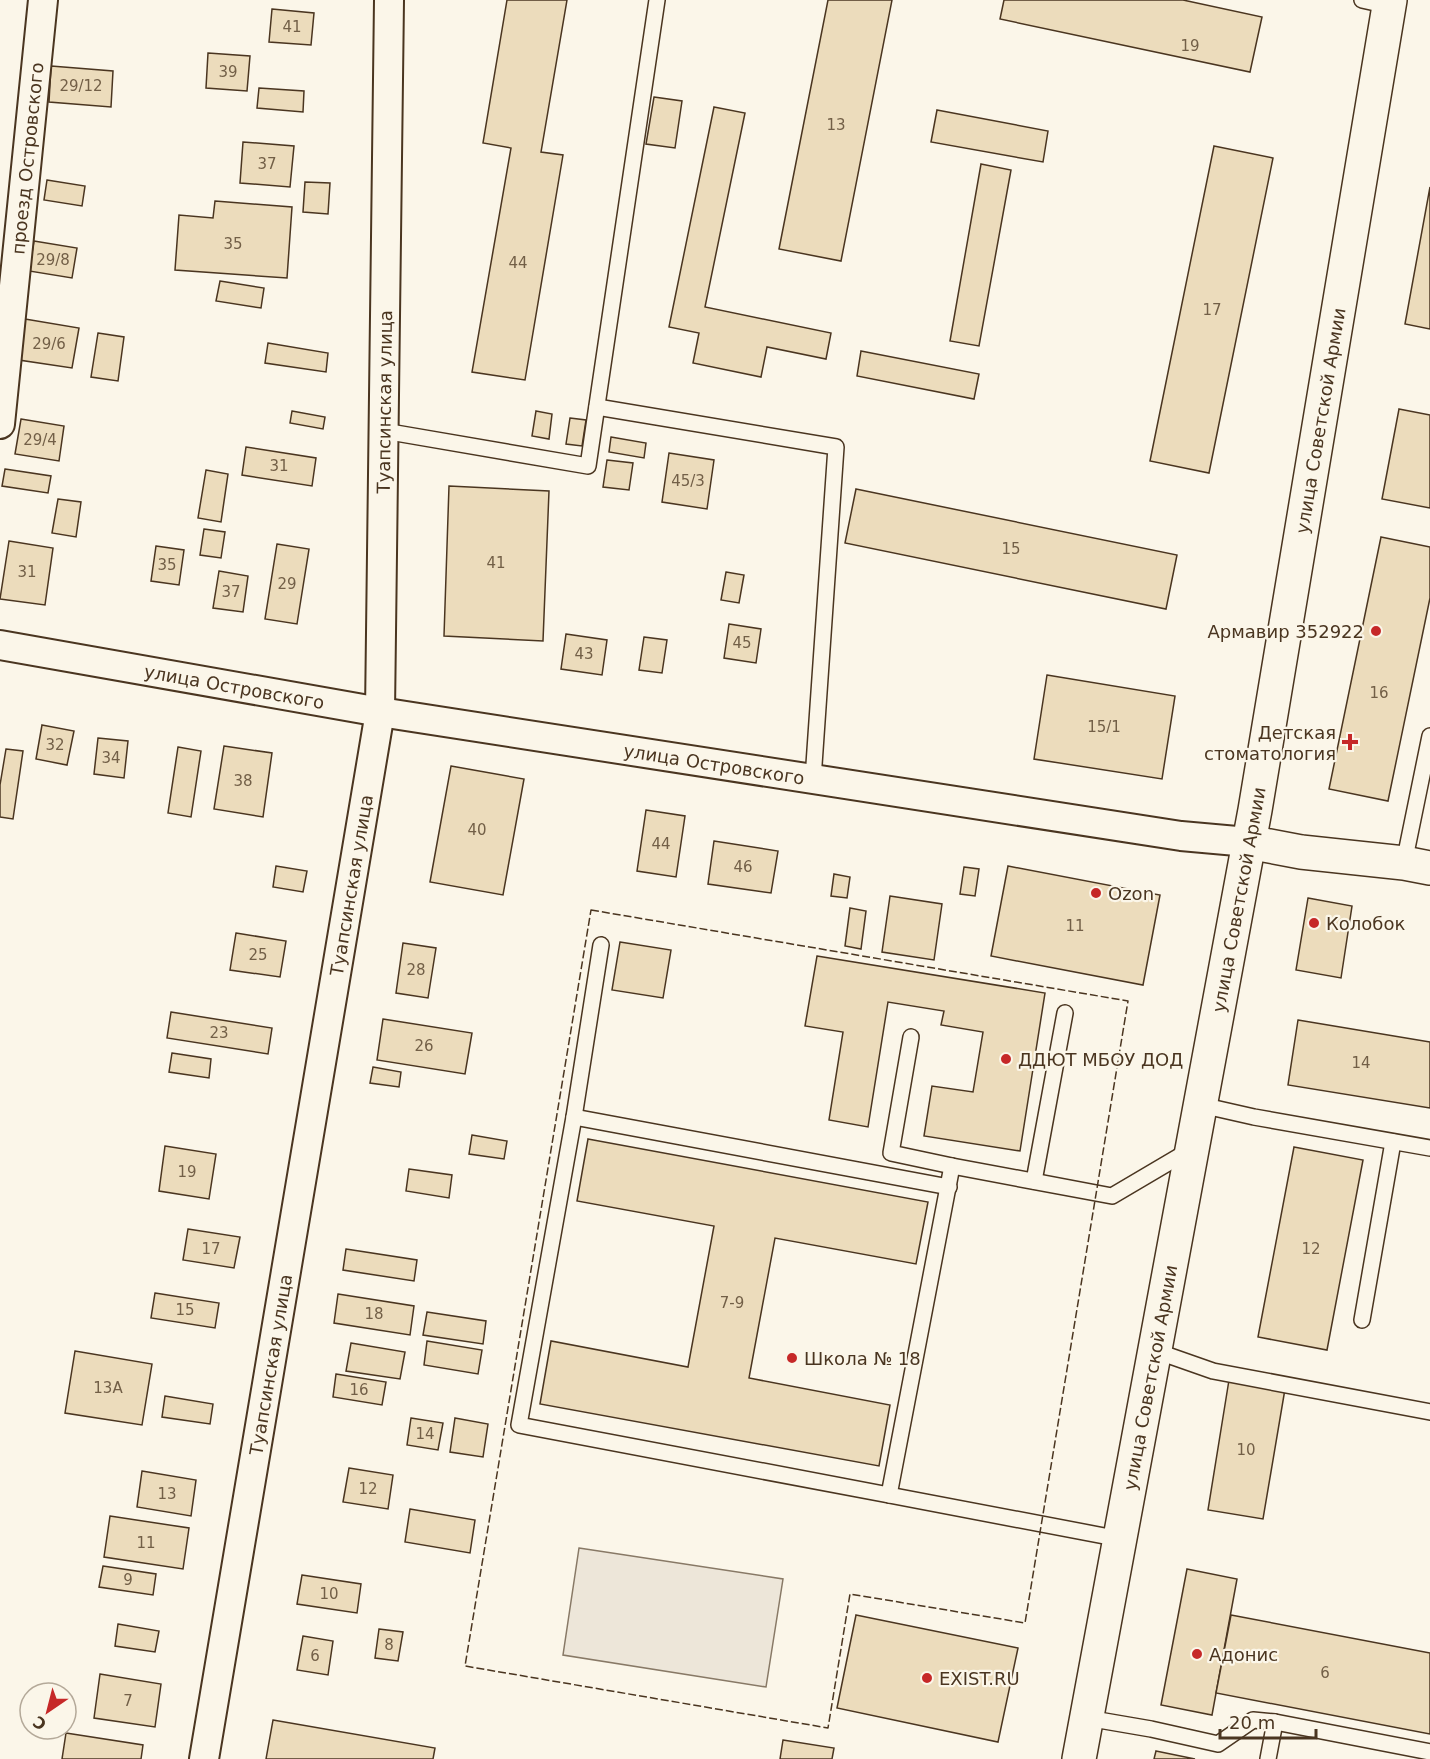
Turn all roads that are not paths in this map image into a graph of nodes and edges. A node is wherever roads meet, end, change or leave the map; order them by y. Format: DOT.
graph roads {
  1 [pos="43,0"];
  2 [pos="389,0"];
  3 [pos="657,0"];
  4 [pos="1380,2"];
  5 [pos="597,407"];
  6 [pos="0,424"];
  7 [pos="384,431"];
  8 [pos="0,645"];
  9 [pos="380,712"];
  10 [pos="1430,736"];
  11 [pos="813,779"];
  12 [pos="1248,842"];
  13 [pos="1417,866"];
  14 [pos="601,945"];
  15 [pos="1065,1013"];
  16 [pos="911,1037"];
  17 [pos="1201,1105"];
  18 [pos="574,1117"];
  19 [pos="1393,1142"];
  20 [pos="1430,1148"];
  21 [pos="1193,1149"];
  22 [pos="952,1166"];
  23 [pos="1034,1181"];
  24 [pos="949,1187"];
  25 [pos="1362,1320"];
  26 [pos="1155,1351"];
  27 [pos="1430,1412"];
  28 [pos="889,1495"];
  29 [pos="1120,1539"];
  30 [pos="1087,1718"];
  31 [pos="1275,1722"];
  32 [pos="1430,1752"];
  33 [pos="204,1759"];
  34 [pos="1079,1759"];
  35 [pos="1268,1759"];
  1 -- 6 [label="street, проезд Островского"];
  2 -- 7 [label="street, Туапсинская улица"];
  3 -- 5 [label="lane"];
  4 -- 12 [label="main road, улица Советской Армии"];
  5 -- 7 [label="lane"];
  5 -- 11 [label="lane"];
  7 -- 9 [label="street, Туапсинская улица"];
  8 -- 9 [label="street, улица Островского"];
  9 -- 11 [label="street, улица Островского"];
  9 -- 33 [label="street, Туапсинская улица"];
  10 -- 13 [label="lane"];
  11 -- 12 [label="street, улица Островского"];
  12 -- 13 [label="main road, улица Островского"];
  12 -- 17 [label="main road, улица Советской Армии"];
  14 -- 18 [label="lane"];
  15 -- 23 [label="lane"];
  16 -- 22 [label="lane"];
  17 -- 19 [label="lane"];
  17 -- 21 [label="main road, улица Советской Армии"];
  18 -- 24 [label="lane"];
  18 -- 28 [label="lane"];
  19 -- 20 [label="lane"];
  19 -- 25 [label="lane"];
  21 -- 23 [label="lane"];
  21 -- 26 [label="main road, улица Советской Армии"];
  22 -- 23 [label="lane"];
  22 -- 24 [label="lane"];
  24 -- 28 [label="lane"];
  26 -- 27 [label="lane"];
  26 -- 29 [label="main road, улица Советской Армии"];
  28 -- 29 [label="lane"];
  29 -- 30 [label="main road, улица Советской Армии"];
  30 -- 31 [label="lane"];
  30 -- 34 [label="main road, улица Советской Армии"];
  31 -- 32 [label="lane"];
  31 -- 35 [label="lane"];
}
